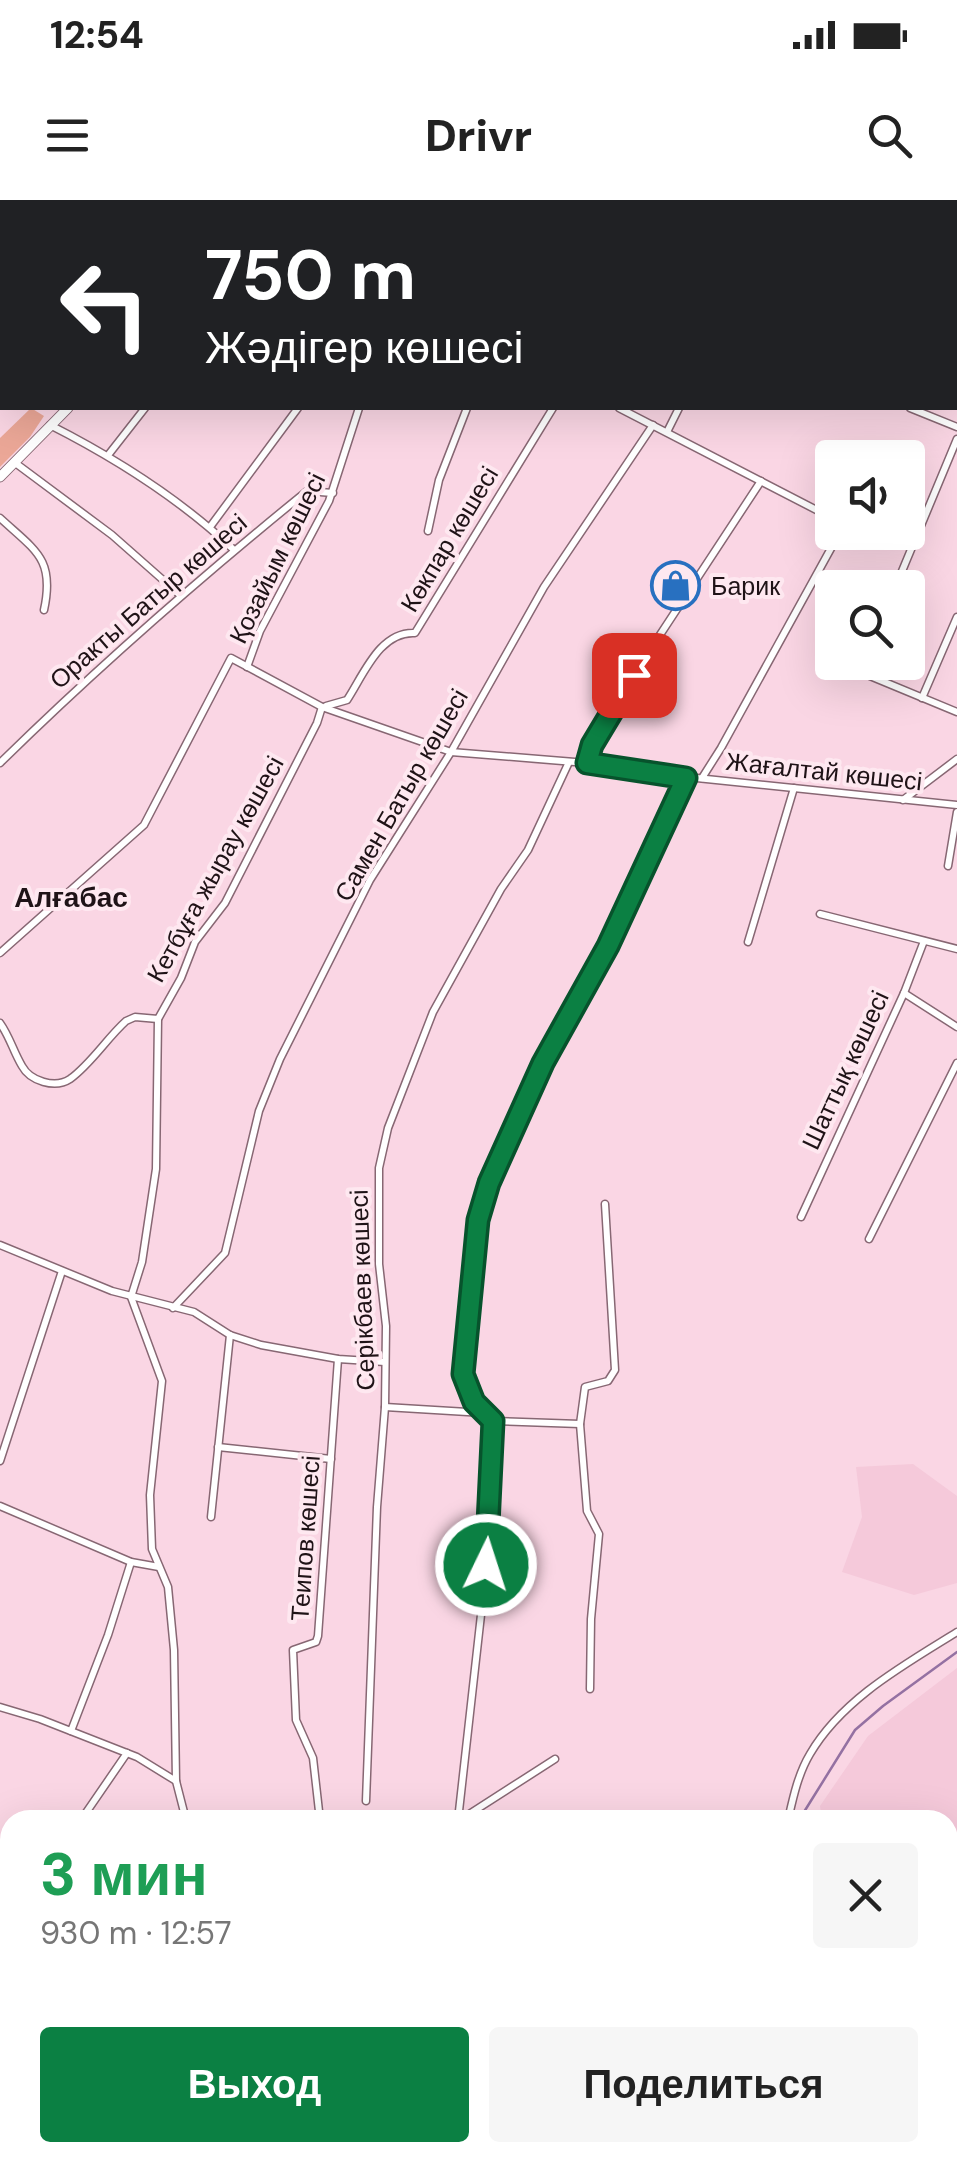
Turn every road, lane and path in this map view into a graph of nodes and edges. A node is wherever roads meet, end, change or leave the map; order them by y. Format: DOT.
graph roads {
  1 [pos="66,410"];
  2 [pos="143,410"];
  3 [pos="297,410"];
  4 [pos="358,410"];
  5 [pos="465,410"];
  6 [pos="552,410"];
  7 [pos="624,410"];
  8 [pos="678,410"];
  9 [pos="915,410"];
  10 [pos="653,425"];
  11 [pos="50,426"];
  12 [pos="957,427"];
  13 [pos="667,432"];
  14 [pos="957,439"];
  15 [pos="109,455"];
  16 [pos="14,462"];
  17 [pos="0,478"];
  18 [pos="761,480"];
  19 [pos="333,492"];
  20 [pos="815,509"];
  21 [pos="0,518"];
  22 [pos="210,528"];
  23 [pos="428,531"];
  24 [pos="234,550"];
  25 [pos="830,550"];
  26 [pos="902,570"];
  27 [pos="180,596"];
  28 [pos="44,610"];
  29 [pos="957,617"];
  30 [pos="247,668"];
  31 [pos="879,680"];
  32 [pos="922,698"];
  33 [pos="322,707"];
  34 [pos="957,712"];
  35 [pos="451,752"];
  36 [pos="957,759"];
  37 [pos="569,762"];
  38 [pos="0,763"];
  39 [pos="587,763"];
  40 [pos="686,778"];
  41 [pos="702,778"];
  42 [pos="794,788"];
  43 [pos="902,800"];
  44 [pos="957,809"];
  45 [pos="948,866"];
  46 [pos="820,914"];
  47 [pos="924,940"];
  48 [pos="748,942"];
  49 [pos="957,949"];
  50 [pos="0,953"];
  51 [pos="904,993"];
  52 [pos="158,1020"];
  53 [pos="0,1023"];
  54 [pos="957,1027"];
  55 [pos="957,1063"];
  56 [pos="605,1204"];
  57 [pos="801,1216"];
  58 [pos="869,1239"];
  59 [pos="0,1245"];
  60 [pos="62,1271"];
  61 [pos="131,1296"];
  62 [pos="174,1308"];
  63 [pos="230,1335"];
  64 [pos="338,1359"];
  65 [pos="386,1362"];
  66 [pos="385,1408"];
  67 [pos="485,1414"];
  68 [pos="493,1421"];
  69 [pos="580,1424"];
  70 [pos="218,1447"];
  71 [pos="331,1459"];
  72 [pos="0,1461"];
  73 [pos="0,1506"];
  74 [pos="211,1517"];
  75 [pos="131,1562"];
  76 [pos="160,1567"];
  77 [pos="957,1632"];
  78 [pos="590,1688"];
  79 [pos="0,1707"];
  80 [pos="71,1731"];
  81 [pos="127,1753"];
  82 [pos="555,1759"];
  83 [pos="176,1781"];
  84 [pos="366,1800"];
  85 [pos="88,1810"];
  86 [pos="183,1810"];
  87 [pos="319,1810"];
  88 [pos="460,1810"];
  89 [pos="475,1810"];
  90 [pos="791,1810"];
  1 -- 11 [label="main road"];
  2 -- 15 [label="street"];
  3 -- 22 [label="street, Оракты Батыр көшесі"];
  4 -- 19 [label="street, Қозайым көшесі"];
  5 -- 23 [label="street"];
  6 -- 33 [label="street, Көкпар көшесі"];
  7 -- 10 [label="street"];
  8 -- 13 [label="street"];
  9 -- 12 [label="street"];
  10 -- 13 [label="street"];
  10 -- 35 [label="street, Самен Батыр көшесі"];
  11 -- 15 [label="street"];
  11 -- 16 [label="main road"];
  13 -- 18 [label="street"];
  14 -- 26 [label="street"];
  15 -- 22 [label="street"];
  16 -- 17 [label="main road"];
  16 -- 27 [label="street"];
  18 -- 20 [label="street"];
  18 -- 39 [label="street"];
  19 -- 24 [label="street, Оракты Батыр көшесі"];
  19 -- 30 [label="street, Қозайым көшесі"];
  21 -- 28 [label="street"];
  22 -- 24 [label="street"];
  24 -- 27 [label="street, Оракты Батыр көшесі"];
  25 -- 41 [label="street"];
  27 -- 38 [label="street, Оракты Батыр көшесі"];
  29 -- 32 [label="street"];
  30 -- 33 [label="street"];
  30 -- 50 [label="street, Қозайым көшесі"];
  31 -- 32 [label="street"];
  32 -- 34 [label="street"];
  33 -- 35 [label="street"];
  33 -- 52 [label="street, Кетбұға жырау көшесі"];
  35 -- 37 [label="street"];
  35 -- 62 [label="street, Самен Батыр көшесі"];
  36 -- 43 [label="street"];
  37 -- 39 [label="street, Жағалтай көшесі"];
  37 -- 65 [label="street, Серікбаев көшесі"];
  39 -- 40 [label="street, Жағалтай көшесі"];
  40 -- 41 [label="street, Жағалтай көшесі"];
  40 -- 67 [label="street"];
  41 -- 42 [label="street, Жағалтай көшесі"];
  42 -- 43 [label="street, Жағалтай көшесі"];
  42 -- 48 [label="street"];
  43 -- 44 [label="street, Жағалтай көшесі"];
  44 -- 45 [label="street"];
  46 -- 47 [label="street"];
  47 -- 49 [label="street"];
  47 -- 51 [label="street, Шаттық көшесі"];
  51 -- 54 [label="street"];
  51 -- 57 [label="street, Шаттық көшесі"];
  52 -- 53 [label="street"];
  52 -- 61 [label="street, Кетбұға жырау көшесі"];
  55 -- 58 [label="street"];
  56 -- 69 [label="street"];
  59 -- 60 [label="street"];
  60 -- 61 [label="street"];
  60 -- 72 [label="street"];
  61 -- 62 [label="street"];
  61 -- 76 [label="street"];
  62 -- 63 [label="street"];
  63 -- 64 [label="street"];
  63 -- 70 [label="street"];
  64 -- 65 [label="street"];
  64 -- 71 [label="street, Теипов көшесі"];
  65 -- 66 [label="street, Серікбаев көшесі"];
  66 -- 67 [label="street"];
  66 -- 84 [label="street, Серікбаев көшесі"];
  67 -- 68 [label="street"];
  68 -- 69 [label="street"];
  68 -- 88 [label="street"];
  69 -- 78 [label="street"];
  70 -- 71 [label="street"];
  70 -- 74 [label="street"];
  71 -- 87 [label="street, Теипов көшесі"];
  73 -- 75 [label="street"];
  75 -- 76 [label="street"];
  75 -- 80 [label="street"];
  76 -- 83 [label="street"];
  77 -- 90 [label="street"];
  79 -- 80 [label="street"];
  80 -- 81 [label="street"];
  81 -- 83 [label="street"];
  81 -- 85 [label="street"];
  82 -- 89 [label="street"];
  83 -- 86 [label="street"];
}
